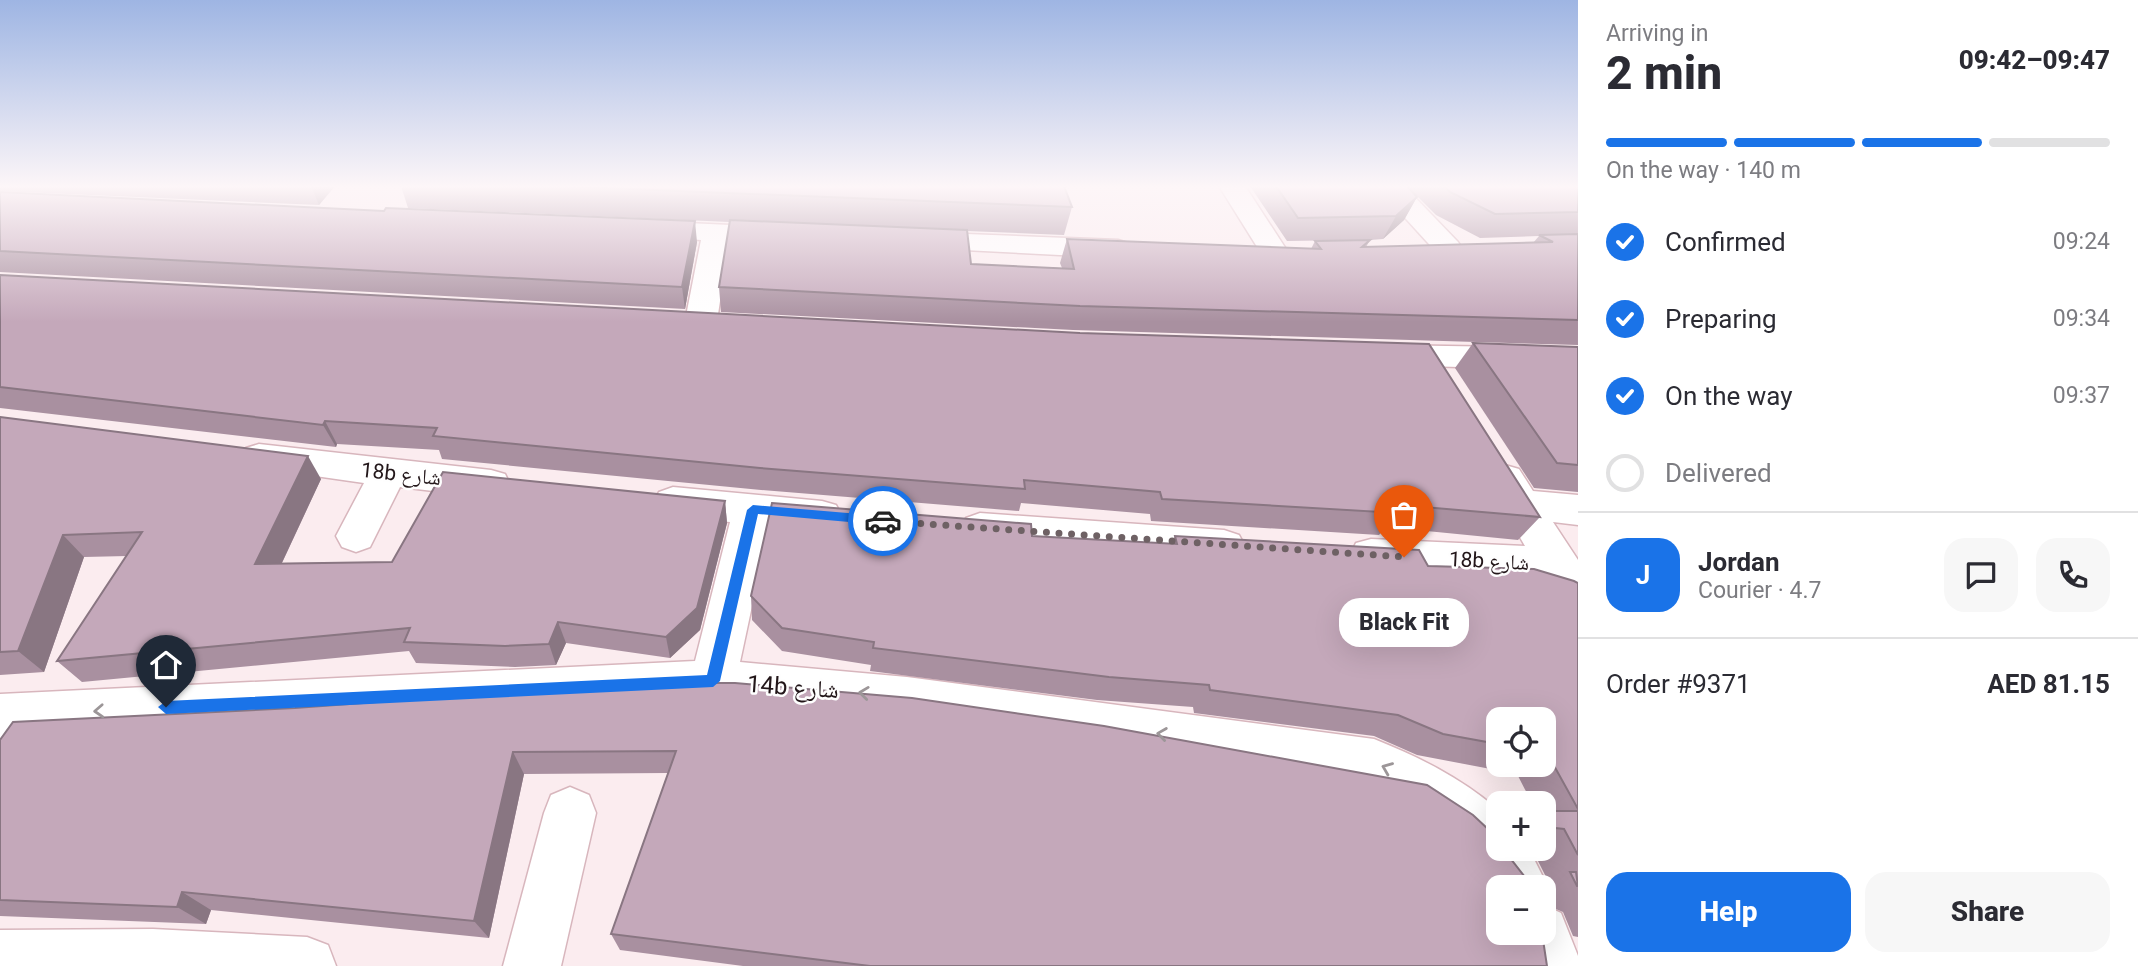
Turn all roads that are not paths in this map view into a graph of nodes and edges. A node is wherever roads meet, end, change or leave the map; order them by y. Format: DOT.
graph roads {
  1 [pos="692,231"];
  2 [pos="1125,231"];
  3 [pos="1251,231"];
  4 [pos="1442,231"];
  5 [pos="716,232"];
  6 [pos="805,236"];
  7 [pos="883,239"];
  8 [pos="1414,250"];
  9 [pos="1305,253"];
  10 [pos="701,321"];
  11 [pos="1349,354"];
  12 [pos="1427,356"];
  13 [pos="1578,359"];
  14 [pos="1449,390"];
  15 [pos="1485,447"];
  16 [pos="225,452"];
  17 [pos="389,472"];
  18 [pos="522,487"];
  19 [pos="642,499"];
  20 [pos="1520,505"];
  21 [pos="753,510"];
  22 [pos="1578,510"];
  23 [pos="855,519"];
  24 [pos="951,526"];
  25 [pos="356,536"];
  26 [pos="1259,548"];
  27 [pos="1338,553"];
  28 [pos="1568,580"];
  29 [pos="713,681"];
  30 [pos="0,716"];
  31 [pos="570,813"];
  32 [pos="1514,875"];
  33 [pos="1545,945"];
  34 [pos="0,959"];
  35 [pos="307,966"];
  36 [pos="532,966"];
  37 [pos="1552,966"];
  1 -- 5 [label="street"];
  2 -- 7 [label="street"];
  3 -- 9 [label="street"];
  4 -- 8 [label="street"];
  5 -- 6 [label="street"];
  5 -- 10 [label="street"];
  11 -- 12 [label="street"];
  12 -- 13 [label="street"];
  12 -- 14 [label="street"];
  15 -- 20 [label="street"];
  16 -- 17 [label="street, 18b شارع"];
  17 -- 18 [label="street, 18b شارع"];
  17 -- 25 [label="street"];
  19 -- 21 [label="street"];
  20 -- 22 [label="street"];
  20 -- 28 [label="street"];
  21 -- 23 [label="street"];
  21 -- 29 [label="street"];
  24 -- 26 [label="street"];
  27 -- 28 [label="street, 18b شارع"];
  29 -- 30 [label="street, 14b شارع, one-way"];
  32 -- 29 [label="street, 14b شارع, one-way"];
  31 -- 36 [label="street"];
  33 -- 37 [label="street"];
  34 -- 35 [label="street"];
}
